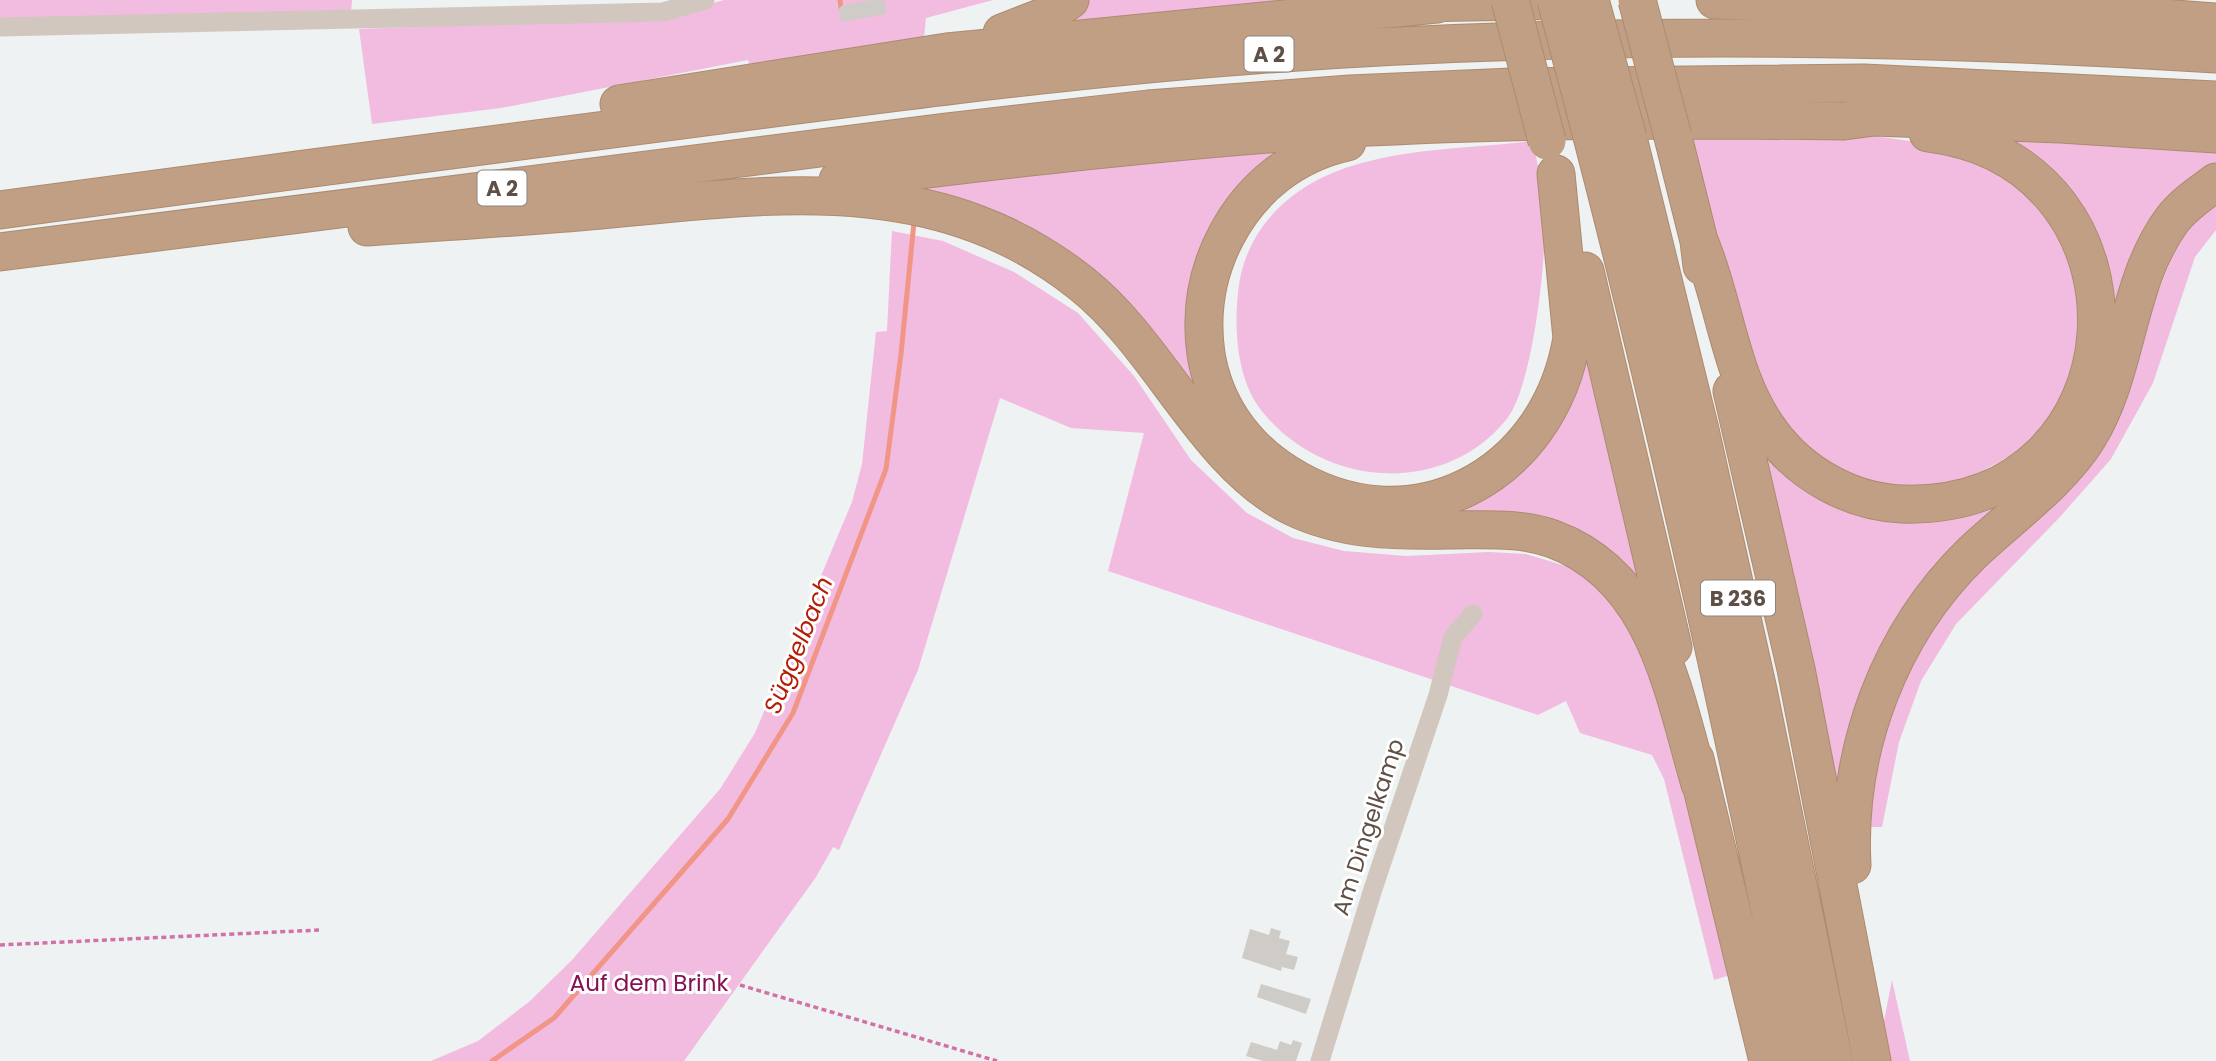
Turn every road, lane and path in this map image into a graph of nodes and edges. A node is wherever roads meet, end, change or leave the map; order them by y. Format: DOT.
graph roads {
  1 [pos="705,0"];
  2 [pos="1070,0"];
  3 [pos="1353,0"];
  4 [pos="1510,0"];
  5 [pos="1556,0"];
  6 [pos="1590,0"];
  7 [pos="1596,0"];
  8 [pos="1637,0"];
  9 [pos="1715,0"];
  10 [pos="2189,0"];
  11 [pos="1437,4"];
  12 [pos="2216,8"];
  13 [pos="2216,22"];
  14 [pos="0,27"];
  15 [pos="947,52"];
  16 [pos="2216,54"];
  17 [pos="2216,100"];
  18 [pos="1844,121"];
  19 [pos="1441,125"];
  20 [pos="2216,134"];
  21 [pos="1610,139"];
  22 [pos="1551,158"];
  23 [pos="327,166"];
  24 [pos="2216,182"];
  25 [pos="758,195"];
  26 [pos="0,210"];
  27 [pos="211,226"];
  28 [pos="1699,241"];
  29 [pos="0,252"];
  30 [pos="1473,614"];
  31 [pos="1700,784"];
  32 [pos="319,930"];
  33 [pos="0,945"];
  34 [pos="740,985"];
  35 [pos="1860,992"];
  36 [pos="997,1061"];
  37 [pos="1320,1061"];
  38 [pos="1768,1061"];
  39 [pos="1801,1061"];
  40 [pos="1834,1061"];
  41 [pos="1872,1061"];
  1 -- 14 [label="street"];
  2 -- 15 [label="highway"];
  3 -- 11 [label="highway"];
  4 -- 22 [label="highway, bridge"];
  5 -- 21 [label="highway, B 236, bridge"];
  6 -- 21 [label="highway, B 236, bridge"];
  7 -- 11 [label="highway"];
  8 -- 28 [label="highway, bridge"];
  9 -- 13 [label="highway"];
  10 -- 12 [label="highway"];
  11 -- 15 [label="highway"];
  15 -- 23 [label="highway"];
  16 -- 23 [label="highway, A 2"];
  17 -- 27 [label="highway, A 2"];
  18 -- 19 [label="highway"];
  18 -- 20 [label="highway"];
  18 -- 28 [label="highway"];
  19 -- 22 [label="highway"];
  19 -- 25 [label="highway"];
  21 -- 39 [label="highway, B 236"];
  21 -- 40 [label="highway, B 236"];
  22 -- 31 [label="highway"];
  23 -- 26 [label="highway, A 2"];
  24 -- 35 [label="highway"];
  25 -- 27 [label="highway"];
  25 -- 31 [label="highway"];
  27 -- 29 [label="highway, A 2"];
  28 -- 35 [label="highway"];
  30 -- 37 [label="street, Am Dingelkamp"];
  31 -- 38 [label="highway"];
  32 -- 33 [label="path"];
  34 -- 36 [label="path"];
  35 -- 41 [label="highway"];
}
